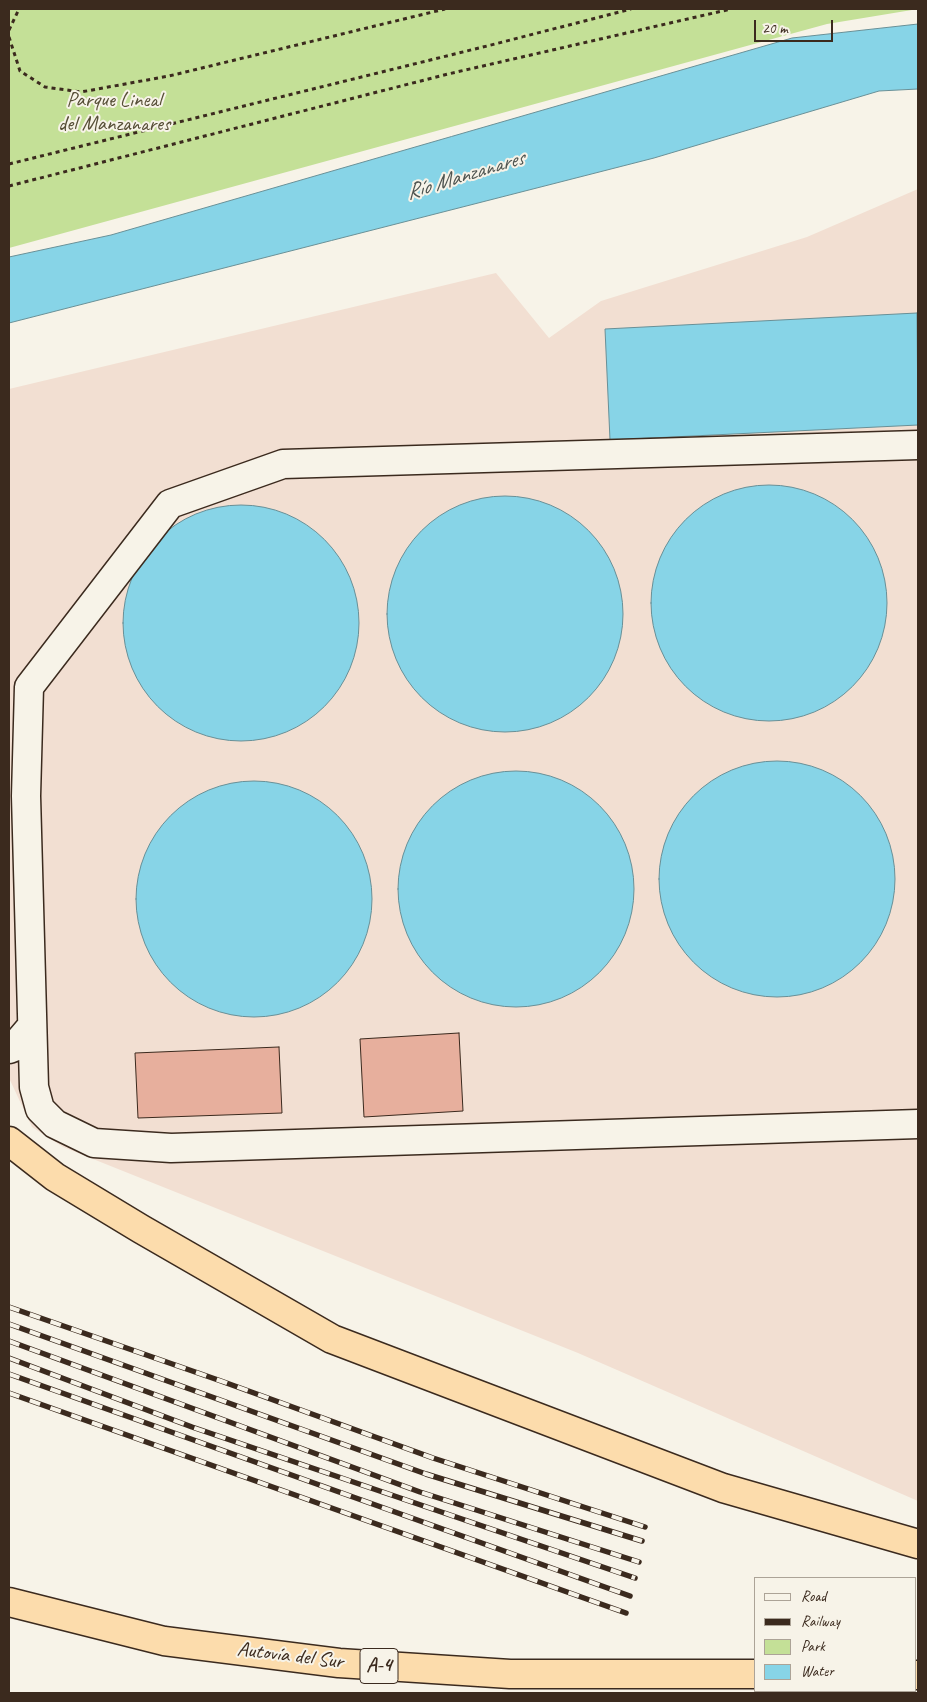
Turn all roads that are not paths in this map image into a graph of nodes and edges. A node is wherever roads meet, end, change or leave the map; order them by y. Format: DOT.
graph roads {
  1 [pos="918,445"];
  2 [pos="31,1028"];
  3 [pos="9,1049"];
  4 [pos="918,1124"];
  5 [pos="9,1141"];
  6 [pos="918,1544"];
  7 [pos="9,1602"];
  8 [pos="754,1674"];
  1 -- 2 [label="lane"];
  2 -- 3 [label="lane"];
  2 -- 4 [label="lane"];
  5 -- 6 [label="highway"];
  7 -- 8 [label="highway, Autovía del Sur / A-4"];
}
